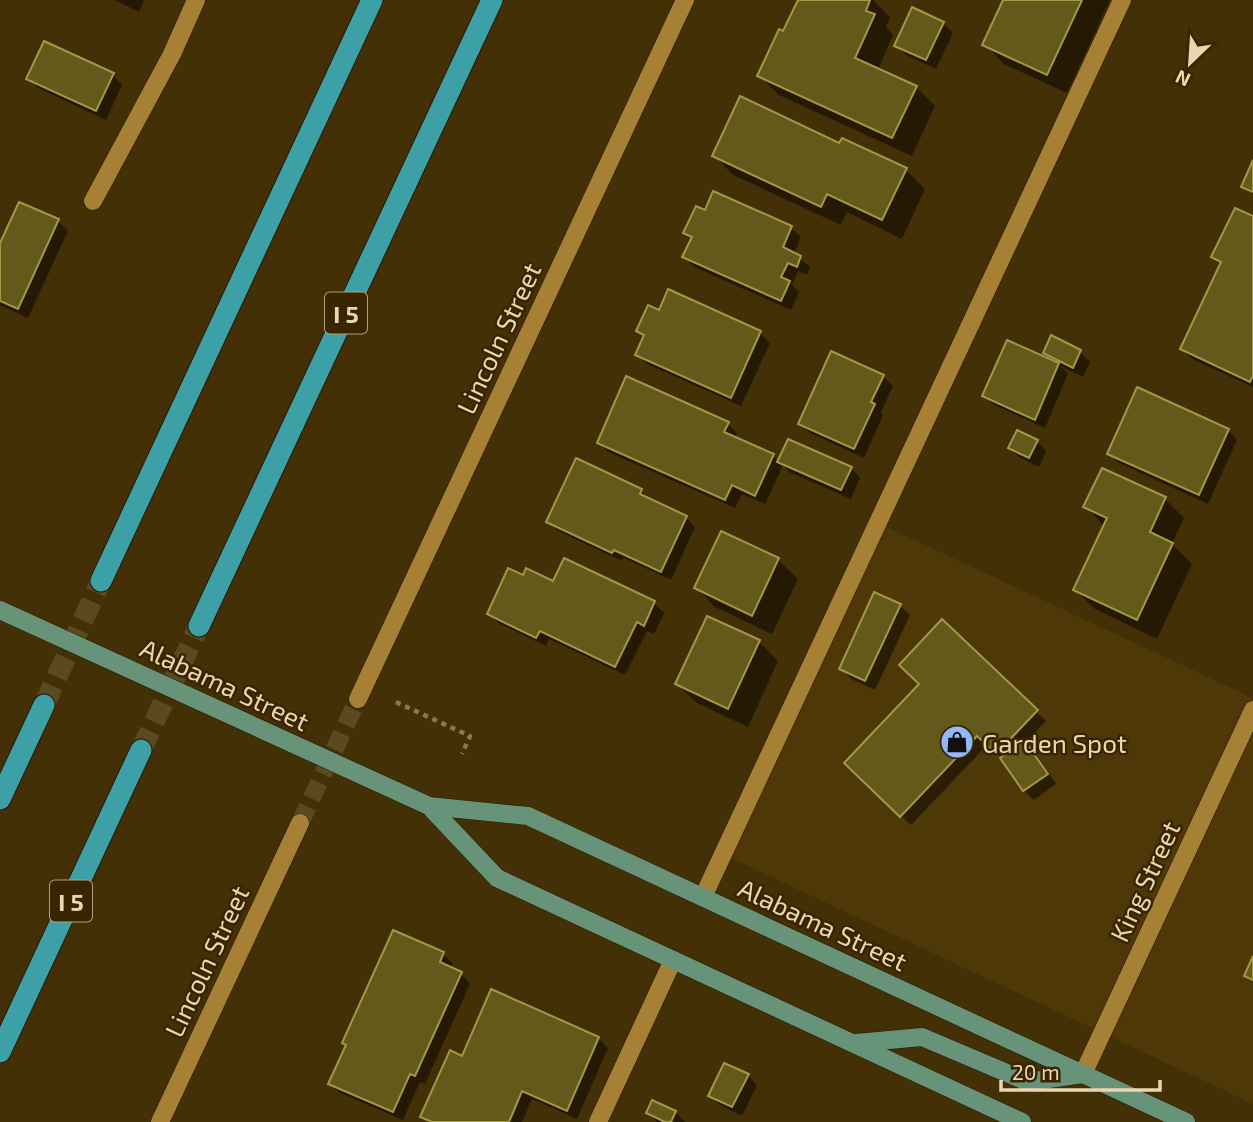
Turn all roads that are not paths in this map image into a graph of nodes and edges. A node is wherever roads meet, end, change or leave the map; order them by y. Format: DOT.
graph roads {
  1 [pos="196,0"];
  2 [pos="372,0"];
  3 [pos="492,0"];
  4 [pos="685,0"];
  5 [pos="1122,0"];
  6 [pos="93,201"];
  7 [pos="102,581"];
  8 [pos="0,610"];
  9 [pos="199,626"];
  10 [pos="361,693"];
  11 [pos="44,705"];
  12 [pos="1253,710"];
  13 [pos="141,750"];
  14 [pos="0,799"];
  15 [pos="429,806"];
  16 [pos="300,822"];
  17 [pos="703,897"];
  18 [pos="673,960"];
  19 [pos="852,1043"];
  20 [pos="0,1052"];
  21 [pos="1083,1074"];
  22 [pos="160,1122"];
  23 [pos="598,1122"];
  24 [pos="1022,1122"];
  25 [pos="1186,1122"];
  1 -- 6 [label="street"];
  2 -- 7 [label="highway"];
  3 -- 9 [label="highway, I 5"];
  4 -- 10 [label="street, Lincoln Street"];
  5 -- 17 [label="street"];
  8 -- 15 [label="main road, Alabama Street, bridge"];
  11 -- 14 [label="highway"];
  12 -- 21 [label="street, King Street"];
  13 -- 20 [label="highway, I 5"];
  15 -- 17 [label="main road, Alabama Street"];
  15 -- 18 [label="main road, Alabama Street"];
  16 -- 22 [label="street, Lincoln Street"];
  17 -- 21 [label="main road, Alabama Street"];
  18 -- 19 [label="main road, Alabama Street"];
  18 -- 23 [label="street"];
  19 -- 21 [label="main road"];
  19 -- 24 [label="main road, Alabama Street"];
  21 -- 25 [label="main road, Alabama Street"];
}
